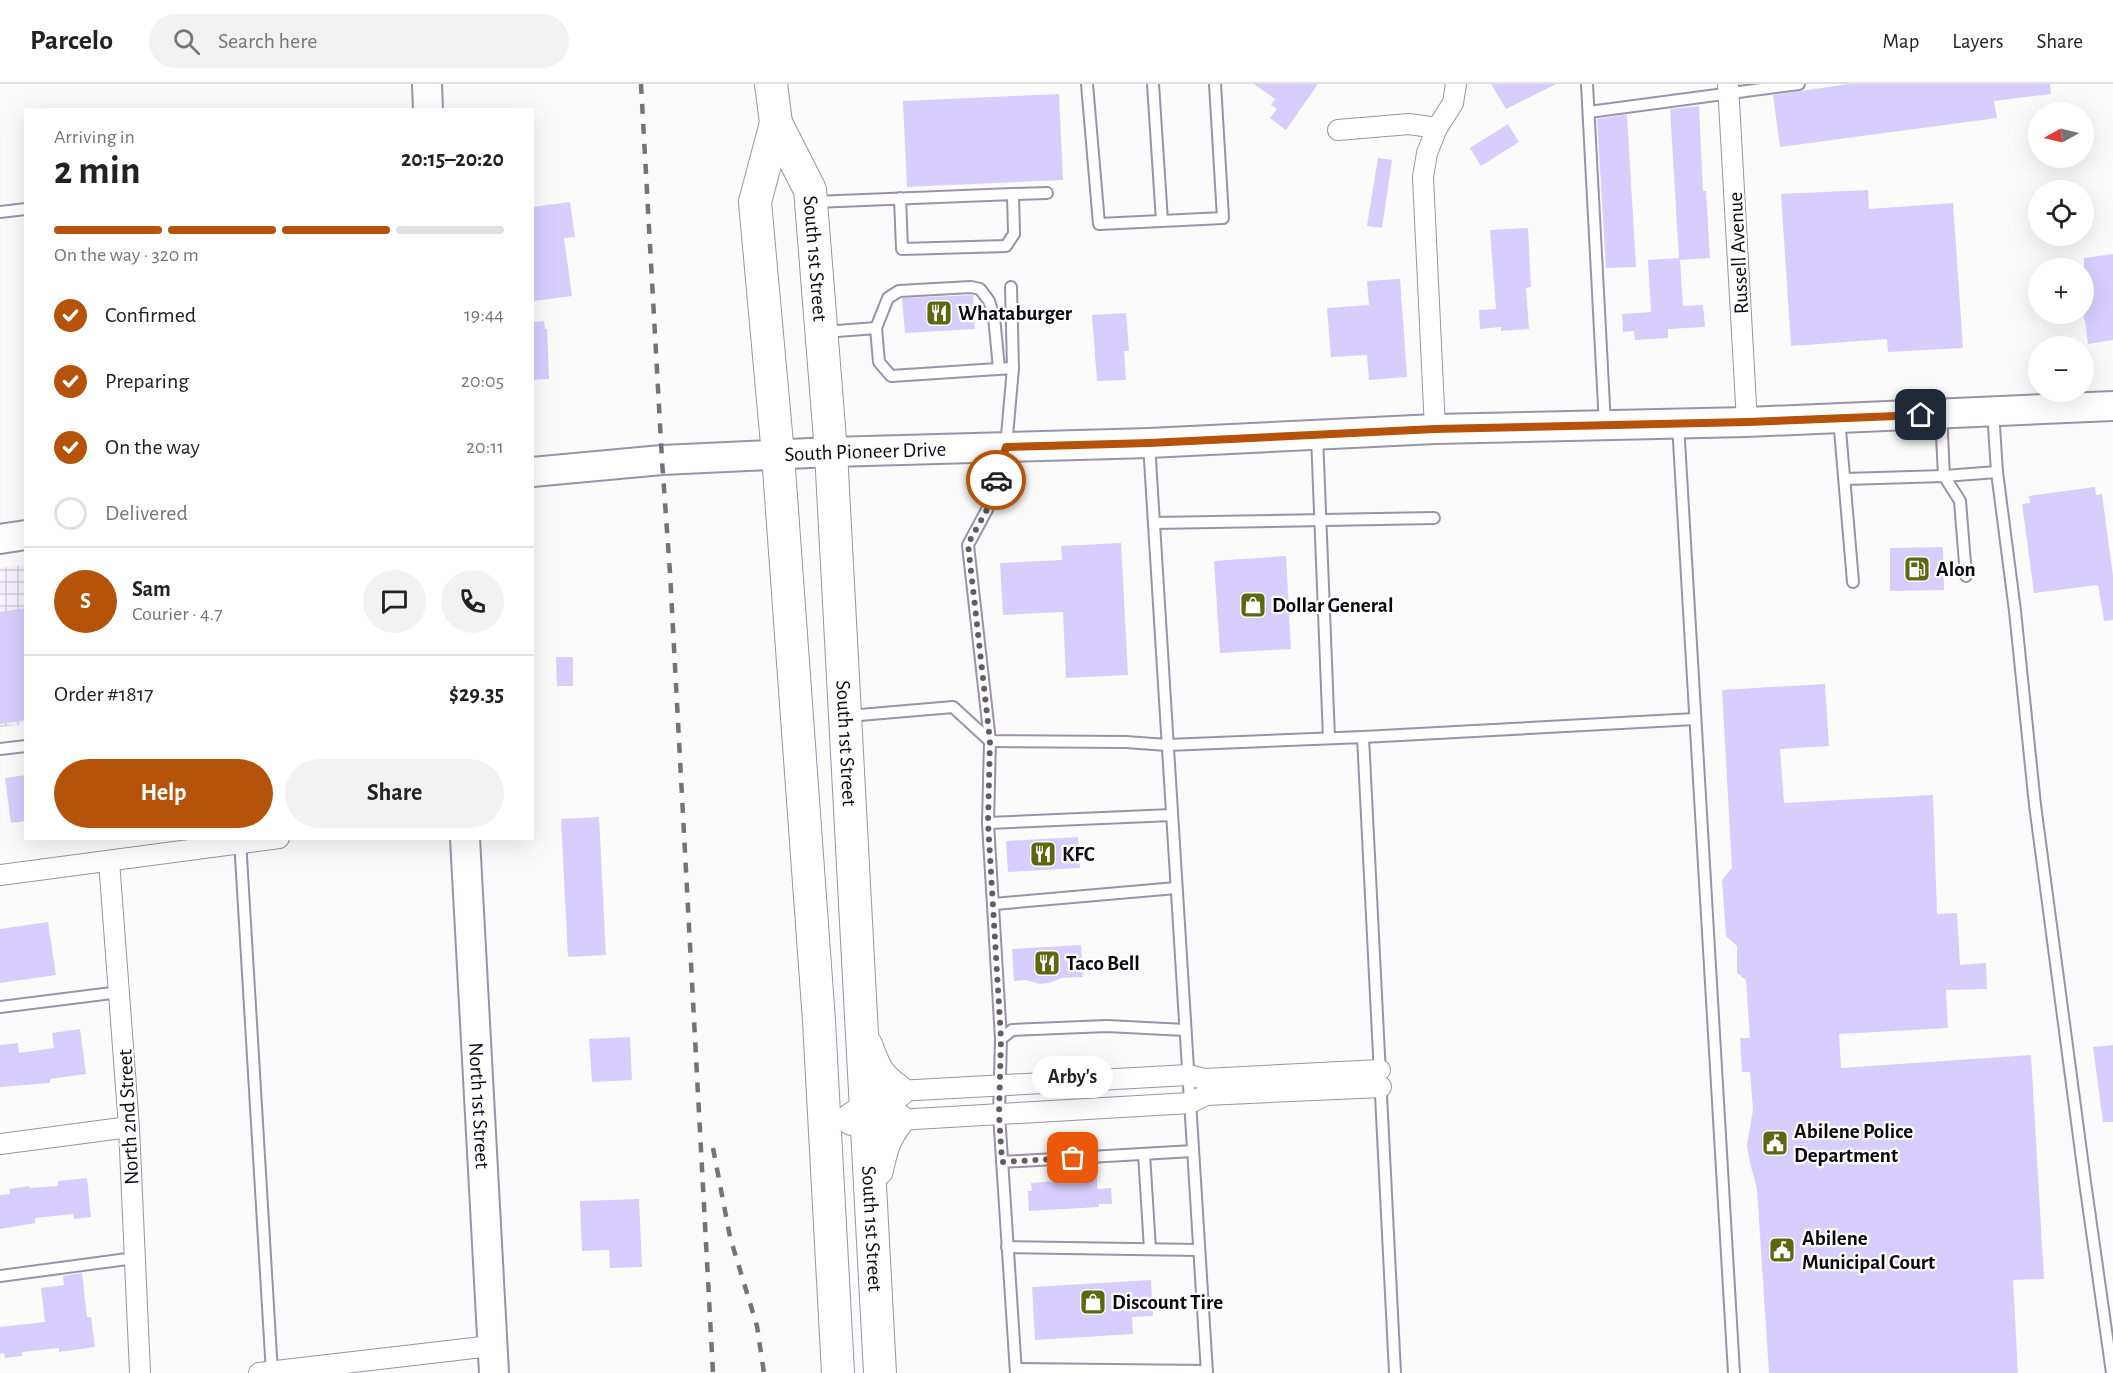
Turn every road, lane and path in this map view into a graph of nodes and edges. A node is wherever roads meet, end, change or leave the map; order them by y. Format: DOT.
graph roads {
  1 [pos="427,84"];
  2 [pos="771,84"];
  3 [pos="1087,84"];
  4 [pos="1153,84"];
  5 [pos="1215,84"];
  6 [pos="1456,84"];
  7 [pos="1587,84"];
  8 [pos="1799,84"];
  9 [pos="1728,89"];
  10 [pos="428,108"];
  11 [pos="1589,112"];
  12 [pos="776,123"];
  13 [pos="1437,128"];
  14 [pos="1338,130"];
  15 [pos="1047,193"];
  16 [pos="1013,194"];
  17 [pos="900,198"];
  18 [pos="811,202"];
  19 [pos="24,208"];
  20 [pos="0,212"];
  21 [pos="1162,221"];
  22 [pos="1011,288"];
  23 [pos="876,328"];
  24 [pos="821,332"];
  25 [pos="999,368"];
  26 [pos="1013,368"];
  27 [pos="2113,406"];
  28 [pos="1993,411"];
  29 [pos="1941,414"];
  30 [pos="1839,418"];
  31 [pos="1748,422"];
  32 [pos="1678,423"];
  33 [pos="1605,425"];
  34 [pos="1435,429"];
  35 [pos="1317,435"];
  36 [pos="1149,443"];
  37 [pos="1006,447"];
  38 [pos="831,452"];
  39 [pos="778,455"];
  40 [pos="534,472"];
  41 [pos="1997,472"];
  42 [pos="1944,476"];
  43 [pos="1845,479"];
  44 [pos="1434,518"];
  45 [pos="1320,521"];
  46 [pos="1154,523"];
  47 [pos="24,535"];
  48 [pos="0,539"];
  49 [pos="1966,576"];
  50 [pos="1853,582"];
  51 [pos="845,716"];
  52 [pos="1695,719"];
  53 [pos="1363,737"];
  54 [pos="1329,738"];
  55 [pos="990,741"];
  56 [pos="1167,745"];
  57 [pos="24,746"];
  58 [pos="0,749"];
  59 [pos="1172,815"];
  60 [pos="988,823"];
  61 [pos="465,840"];
  62 [pos="240,841"];
  63 [pos="109,861"];
  64 [pos="0,875"];
  65 [pos="1176,888"];
  66 [pos="994,904"];
  67 [pos="120,992"];
  68 [pos="0,1007"];
  69 [pos="1185,1030"];
  70 [pos="862,1033"];
  71 [pos="1001,1039"];
  72 [pos="822,1062"];
  73 [pos="1188,1075"];
  74 [pos="1380,1079"];
  75 [pos="999,1085"];
  76 [pos="1190,1103"];
  77 [pos="898,1105"];
  78 [pos="865,1111"];
  79 [pos="999,1114"];
  80 [pos="129,1127"];
  81 [pos="0,1144"];
  82 [pos="826,1149"];
  83 [pos="1193,1151"];
  84 [pos="1144,1154"];
  85 [pos="1002,1162"];
  86 [pos="871,1200"];
  87 [pos="1007,1247"];
  88 [pos="1150,1249"];
  89 [pos="1199,1250"];
  90 [pos="135,1258"];
  91 [pos="0,1275"];
  92 [pos="492,1360"];
  93 [pos="1016,1371"];
  94 [pos="268,1372"];
  95 [pos="1207,1372"];
  96 [pos="140,1373"];
  97 [pos="838,1373"];
  98 [pos="880,1373"];
  99 [pos="1395,1373"];
  100 [pos="1734,1373"];
  101 [pos="2112,1373"];
  1 -- 10 [label="street"];
  2 -- 12 [label="main road, South 1st Street"];
  3 -- 21 [label="lane"];
  4 -- 21 [label="lane"];
  5 -- 21 [label="lane"];
  6 -- 13 [label="street"];
  7 -- 11 [label="lane"];
  8 -- 9 [label="lane"];
  9 -- 11 [label="lane"];
  9 -- 31 [label="street, Russell Avenue"];
  11 -- 33 [label="lane"];
  12 -- 18 [label="main road, South 1st Street"];
  12 -- 39 [label="main road, South 1st Street"];
  13 -- 14 [label="street"];
  13 -- 34 [label="street"];
  15 -- 16 [label="lane"];
  16 -- 17 [label="lane"];
  16 -- 17 [label="lane"];
  17 -- 18 [label="lane"];
  18 -- 24 [label="main road, South 1st Street"];
  19 -- 20 [label="lane"];
  22 -- 26 [label="lane"];
  23 -- 24 [label="lane"];
  23 -- 25 [label="lane"];
  23 -- 25 [label="lane"];
  24 -- 38 [label="main road, South 1st Street"];
  25 -- 26 [label="lane"];
  26 -- 37 [label="lane"];
  27 -- 28 [label="street, South Pioneer Drive"];
  28 -- 29 [label="street, South Pioneer Drive"];
  28 -- 41 [label="lane"];
  29 -- 30 [label="street, South Pioneer Drive"];
  29 -- 42 [label="lane"];
  30 -- 31 [label="street, South Pioneer Drive"];
  30 -- 43 [label="lane"];
  31 -- 32 [label="street, South Pioneer Drive"];
  32 -- 33 [label="street, South Pioneer Drive"];
  32 -- 52 [label="lane"];
  33 -- 34 [label="street, South Pioneer Drive"];
  34 -- 35 [label="street, South Pioneer Drive"];
  35 -- 36 [label="street, South Pioneer Drive"];
  35 -- 45 [label="lane"];
  36 -- 37 [label="street, South Pioneer Drive"];
  36 -- 46 [label="lane"];
  37 -- 38 [label="street, South Pioneer Drive"];
  37 -- 55 [label="lane"];
  38 -- 39 [label="street, South Pioneer Drive"];
  38 -- 51 [label="main road, South 1st Street"];
  39 -- 40 [label="street, South Pioneer Drive"];
  39 -- 72 [label="main road, South 1st Street"];
  41 -- 42 [label="lane"];
  41 -- 101 [label="lane"];
  42 -- 43 [label="lane"];
  42 -- 49 [label="lane"];
  43 -- 50 [label="lane"];
  44 -- 45 [label="lane"];
  45 -- 46 [label="lane"];
  45 -- 54 [label="lane"];
  46 -- 56 [label="lane"];
  47 -- 48 [label="street"];
  51 -- 55 [label="lane"];
  51 -- 70 [label="main road, South 1st Street"];
  52 -- 53 [label="lane"];
  52 -- 100 [label="lane"];
  53 -- 54 [label="lane"];
  53 -- 74 [label="lane"];
  54 -- 56 [label="lane"];
  55 -- 56 [label="lane"];
  55 -- 60 [label="lane"];
  56 -- 59 [label="lane"];
  57 -- 58 [label="lane"];
  59 -- 60 [label="lane"];
  59 -- 65 [label="lane"];
  60 -- 66 [label="lane"];
  61 -- 92 [label="street, North 1st Street"];
  62 -- 63 [label="street"];
  62 -- 94 [label="lane"];
  63 -- 64 [label="street"];
  63 -- 67 [label="street, North 2nd Street"];
  65 -- 66 [label="lane"];
  65 -- 69 [label="lane"];
  66 -- 71 [label="lane"];
  67 -- 68 [label="lane"];
  67 -- 80 [label="street, North 2nd Street"];
  69 -- 71 [label="lane"];
  69 -- 73 [label="lane"];
  70 -- 77 [label="main road"];
  70 -- 78 [label="main road, South 1st Street"];
  71 -- 75 [label="lane"];
  72 -- 78 [label="main road"];
  72 -- 82 [label="main road, South 1st Street"];
  73 -- 74 [label="street"];
  73 -- 75 [label="street"];
  73 -- 76 [label="lane"];
  74 -- 76 [label="street"];
  74 -- 99 [label="lane"];
  75 -- 77 [label="street"];
  75 -- 79 [label="lane"];
  76 -- 79 [label="street"];
  76 -- 83 [label="lane"];
  77 -- 78 [label="main road"];
  77 -- 79 [label="street"];
  77 -- 86 [label="main road"];
  78 -- 82 [label="main road"];
  78 -- 86 [label="main road, South 1st Street"];
  79 -- 85 [label="lane"];
  80 -- 81 [label="street"];
  80 -- 90 [label="street, North 2nd Street"];
  82 -- 97 [label="main road, South 1st Street"];
  83 -- 84 [label="lane"];
  83 -- 89 [label="lane"];
  84 -- 85 [label="lane"];
  84 -- 88 [label="lane"];
  85 -- 87 [label="lane"];
  86 -- 98 [label="main road, South 1st Street"];
  87 -- 88 [label="lane"];
  87 -- 93 [label="lane"];
  88 -- 89 [label="lane"];
  89 -- 95 [label="lane"];
  90 -- 91 [label="lane"];
  90 -- 96 [label="street, North 2nd Street"];
  92 -- 94 [label="street"];
  93 -- 95 [label="lane"];
}
